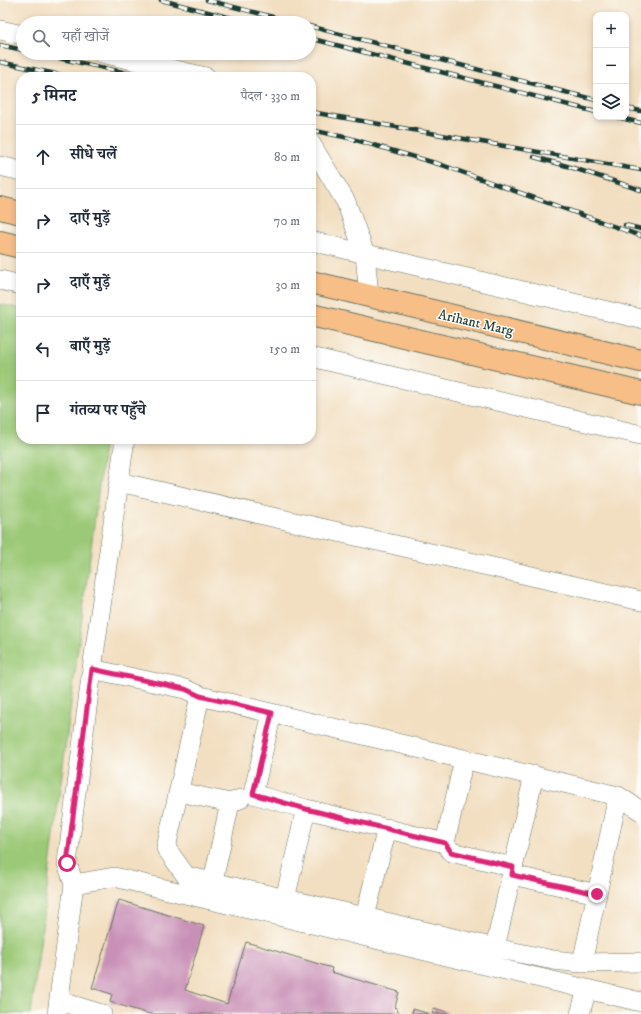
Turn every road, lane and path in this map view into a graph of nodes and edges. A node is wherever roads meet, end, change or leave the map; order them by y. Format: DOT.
graph roads {
  1 [pos="0,30"];
  2 [pos="16,33"];
  3 [pos="132,60"];
  4 [pos="184,72"];
  5 [pos="316,152"];
  6 [pos="0,166"];
  7 [pos="16,170"];
  8 [pos="0,208"];
  9 [pos="16,212"];
  10 [pos="0,242"];
  11 [pos="316,242"];
  12 [pos="16,246"];
  13 [pos="365,254"];
  14 [pos="0,280"];
  15 [pos="316,283"];
  16 [pos="16,284"];
  17 [pos="369,296"];
  18 [pos="316,316"];
  19 [pos="641,319"];
  20 [pos="316,358"];
  21 [pos="641,361"];
  22 [pos="641,393"];
  23 [pos="641,435"];
  24 [pos="124,444"];
  25 [pos="119,482"];
  26 [pos="641,600"];
  27 [pos="92,669"];
  28 [pos="200,696"];
  29 [pos="272,713"];
  30 [pos="464,758"];
  31 [pos="534,775"];
  32 [pos="179,792"];
  33 [pos="253,794"];
  34 [pos="618,796"];
  35 [pos="230,804"];
  36 [pos="306,809"];
  37 [pos="641,811"];
  38 [pos="387,828"];
  39 [pos="445,843"];
  40 [pos="512,871"];
  41 [pos="213,882"];
  42 [pos="74,884"];
  43 [pos="597,894"];
  44 [pos="285,899"];
  45 [pos="365,916"];
  46 [pos="495,948"];
  47 [pos="641,961"];
  48 [pos="582,963"];
  49 [pos="587,990"];
  50 [pos="641,1002"];
  51 [pos="58,1007"];
  52 [pos="102,1014"];
  53 [pos="580,1014"];
  1 -- 2 [label="street"];
  3 -- 4 [label="street"];
  5 -- 13 [label="street"];
  6 -- 7 [label="street"];
  8 -- 9 [label="main road"];
  10 -- 12 [label="main road"];
  11 -- 13 [label="street"];
  13 -- 17 [label="street"];
  13 -- 19 [label="street"];
  14 -- 16 [label="street"];
  15 -- 17 [label="main road, Arihant Marg"];
  17 -- 21 [label="main road, Arihant Marg"];
  18 -- 22 [label="main road"];
  20 -- 23 [label="street"];
  24 -- 25 [label="street"];
  25 -- 26 [label="street"];
  25 -- 27 [label="street"];
  27 -- 28 [label="street"];
  27 -- 42 [label="street"];
  28 -- 29 [label="street"];
  28 -- 32 [label="street"];
  29 -- 30 [label="street"];
  29 -- 33 [label="street"];
  30 -- 31 [label="street"];
  30 -- 39 [label="street"];
  31 -- 34 [label="street"];
  31 -- 40 [label="street"];
  32 -- 35 [label="street"];
  32 -- 41 [label="street"];
  33 -- 35 [label="street"];
  33 -- 36 [label="street"];
  34 -- 37 [label="street"];
  34 -- 43 [label="street"];
  35 -- 41 [label="street"];
  36 -- 38 [label="street"];
  36 -- 44 [label="street"];
  38 -- 39 [label="street"];
  38 -- 45 [label="street"];
  39 -- 40 [label="street"];
  40 -- 43 [label="street"];
  40 -- 46 [label="street"];
  41 -- 44 [label="street"];
  42 -- 49 [label="street"];
  42 -- 51 [label="street"];
  43 -- 48 [label="street"];
  44 -- 45 [label="street"];
  45 -- 46 [label="street"];
  46 -- 48 [label="street"];
  47 -- 48 [label="street"];
  49 -- 50 [label="street"];
  49 -- 53 [label="street"];
  51 -- 52 [label="street"];
}
